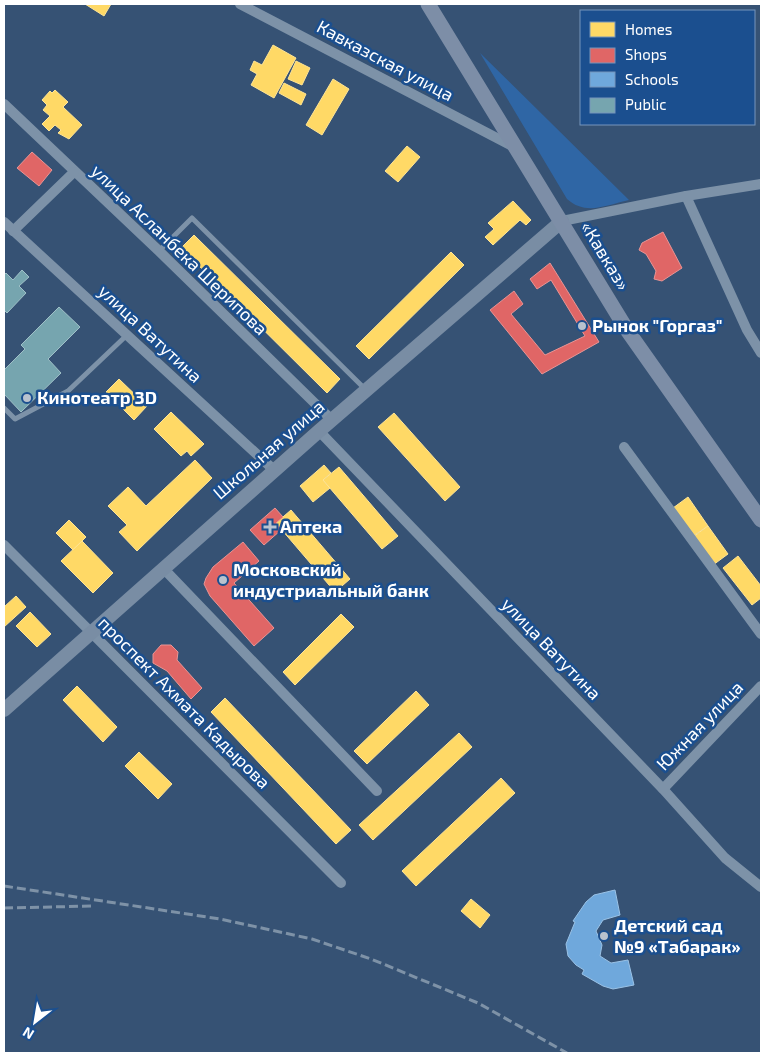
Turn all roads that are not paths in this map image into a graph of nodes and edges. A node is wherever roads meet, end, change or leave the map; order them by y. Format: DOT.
graph roads {
  1 [pos="240,4"];
  2 [pos="428,4"];
  3 [pos="4,104"];
  4 [pos="514,147"];
  5 [pos="74,172"];
  6 [pos="761,184"];
  7 [pos="686,196"];
  8 [pos="562,221"];
  9 [pos="4,222"];
  10 [pos="12,231"];
  11 [pos="160,251"];
  12 [pos="126,335"];
  13 [pos="761,353"];
  14 [pos="366,390"];
  15 [pos="4,408"];
  16 [pos="332,420"];
  17 [pos="319,431"];
  18 [pos="624,447"];
  19 [pos="274,470"];
  20 [pos="761,520"];
  21 [pos="4,545"];
  22 [pos="163,568"];
  23 [pos="92,633"];
  24 [pos="761,634"];
  25 [pos="761,686"];
  26 [pos="4,710"];
  27 [pos="663,788"];
  28 [pos="377,791"];
  29 [pos="341,883"];
  30 [pos="760,886"];
  1 -- 4 [label="street, Кавказская улица"];
  2 -- 4 [label="main road, «Кавказ»"];
  3 -- 5 [label="street, улица Асланбека Шерипова"];
  4 -- 8 [label="main road, «Кавказ»"];
  5 -- 10 [label="street"];
  5 -- 11 [label="street, улица Асланбека Шерипова"];
  6 -- 7 [label="street"];
  7 -- 8 [label="street"];
  7 -- 13 [label="street"];
  8 -- 14 [label="street, Школьная улица"];
  8 -- 20 [label="main road, «Кавказ»"];
  9 -- 10 [label="street, улица Ватутина"];
  10 -- 12 [label="street, улица Ватутина"];
  11 -- 14 [label="lane"];
  11 -- 16 [label="street, улица Асланбека Шерипова"];
  12 -- 15 [label="lane"];
  12 -- 19 [label="street, улица Ватутина"];
  14 -- 16 [label="street, Школьная улица"];
  16 -- 17 [label="street, Школьная улица"];
  17 -- 19 [label="street, Школьная улица"];
  17 -- 27 [label="street, улица Ватутина"];
  18 -- 24 [label="street"];
  19 -- 22 [label="street, Школьная улица"];
  21 -- 23 [label="street, проспект Ахмата Кадырова"];
  22 -- 23 [label="street, Школьная улица"];
  22 -- 28 [label="street"];
  23 -- 26 [label="street, Школьная улица"];
  23 -- 29 [label="street, проспект Ахмата Кадырова"];
  25 -- 27 [label="street, Южная улица"];
  27 -- 30 [label="street, улица Ватутина"];
}
